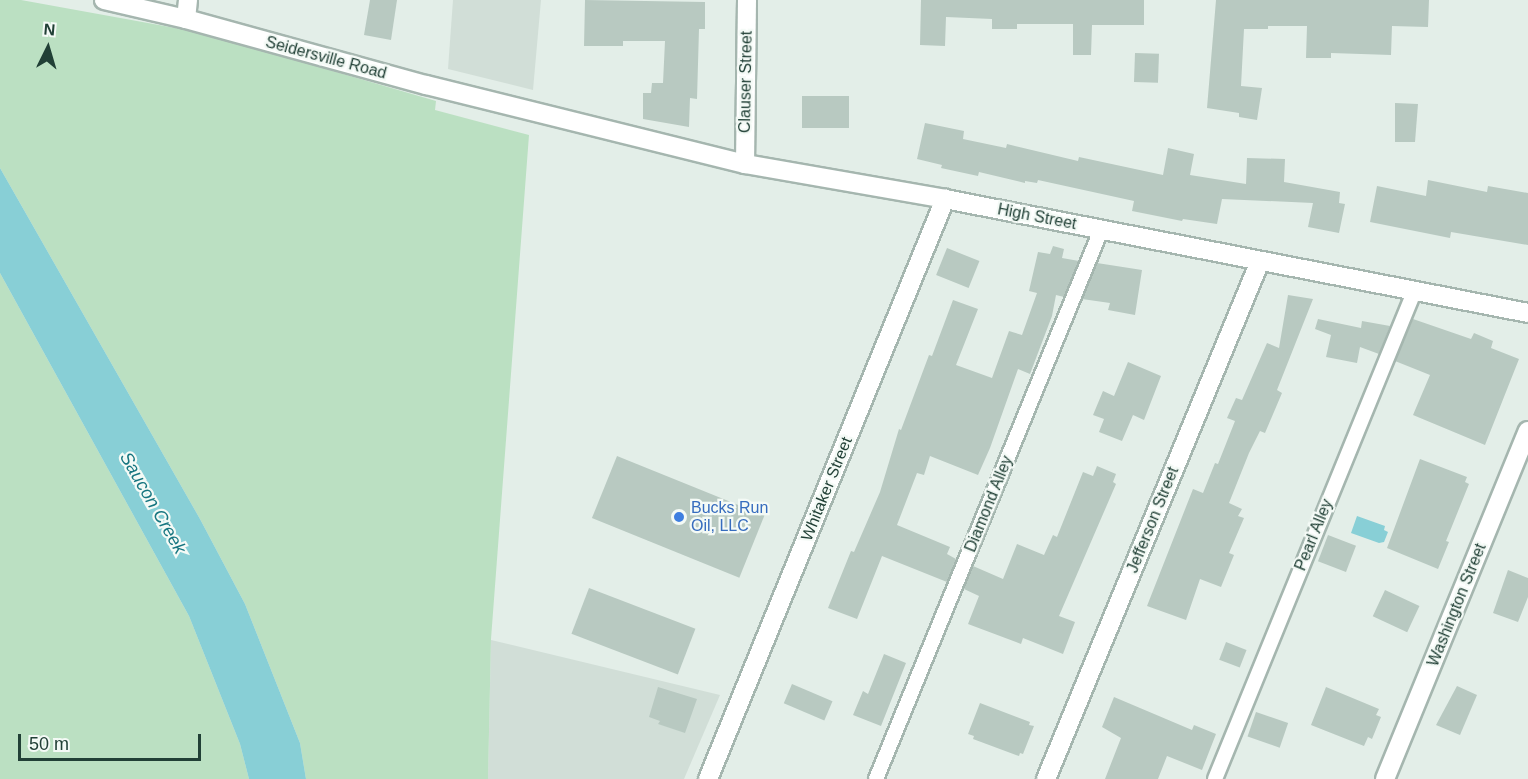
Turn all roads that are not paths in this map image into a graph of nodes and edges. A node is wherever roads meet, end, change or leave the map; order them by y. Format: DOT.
graph roads {
  1 [pos="104,0"];
  2 [pos="188,0"];
  3 [pos="747,0"];
  4 [pos="186,19"];
  5 [pos="548,114"];
  6 [pos="745,164"];
  7 [pos="945,199"];
  8 [pos="1101,230"];
  9 [pos="1260,261"];
  10 [pos="1414,292"];
  11 [pos="1528,313"];
  12 [pos="1526,442"];
  13 [pos="708,779"];
  14 [pos="876,779"];
  15 [pos="1046,779"];
  16 [pos="1215,779"];
  17 [pos="1385,779"];
  1 -- 4 [label="street, Seidersville Road"];
  2 -- 4 [label="street"];
  3 -- 6 [label="street, Clauser Street"];
  4 -- 5 [label="street, Seidersville Road"];
  5 -- 6 [label="street, High Street"];
  6 -- 7 [label="street, High Street"];
  7 -- 8 [label="street, High Street"];
  7 -- 13 [label="street, Whitaker Street"];
  8 -- 9 [label="street, High Street"];
  8 -- 14 [label="lane, Diamond Alley"];
  9 -- 10 [label="street, High Street"];
  9 -- 15 [label="street, Jefferson Street"];
  10 -- 11 [label="street, High Street"];
  10 -- 16 [label="lane, Pearl Alley"];
  12 -- 17 [label="street, Washington Street"];
}
